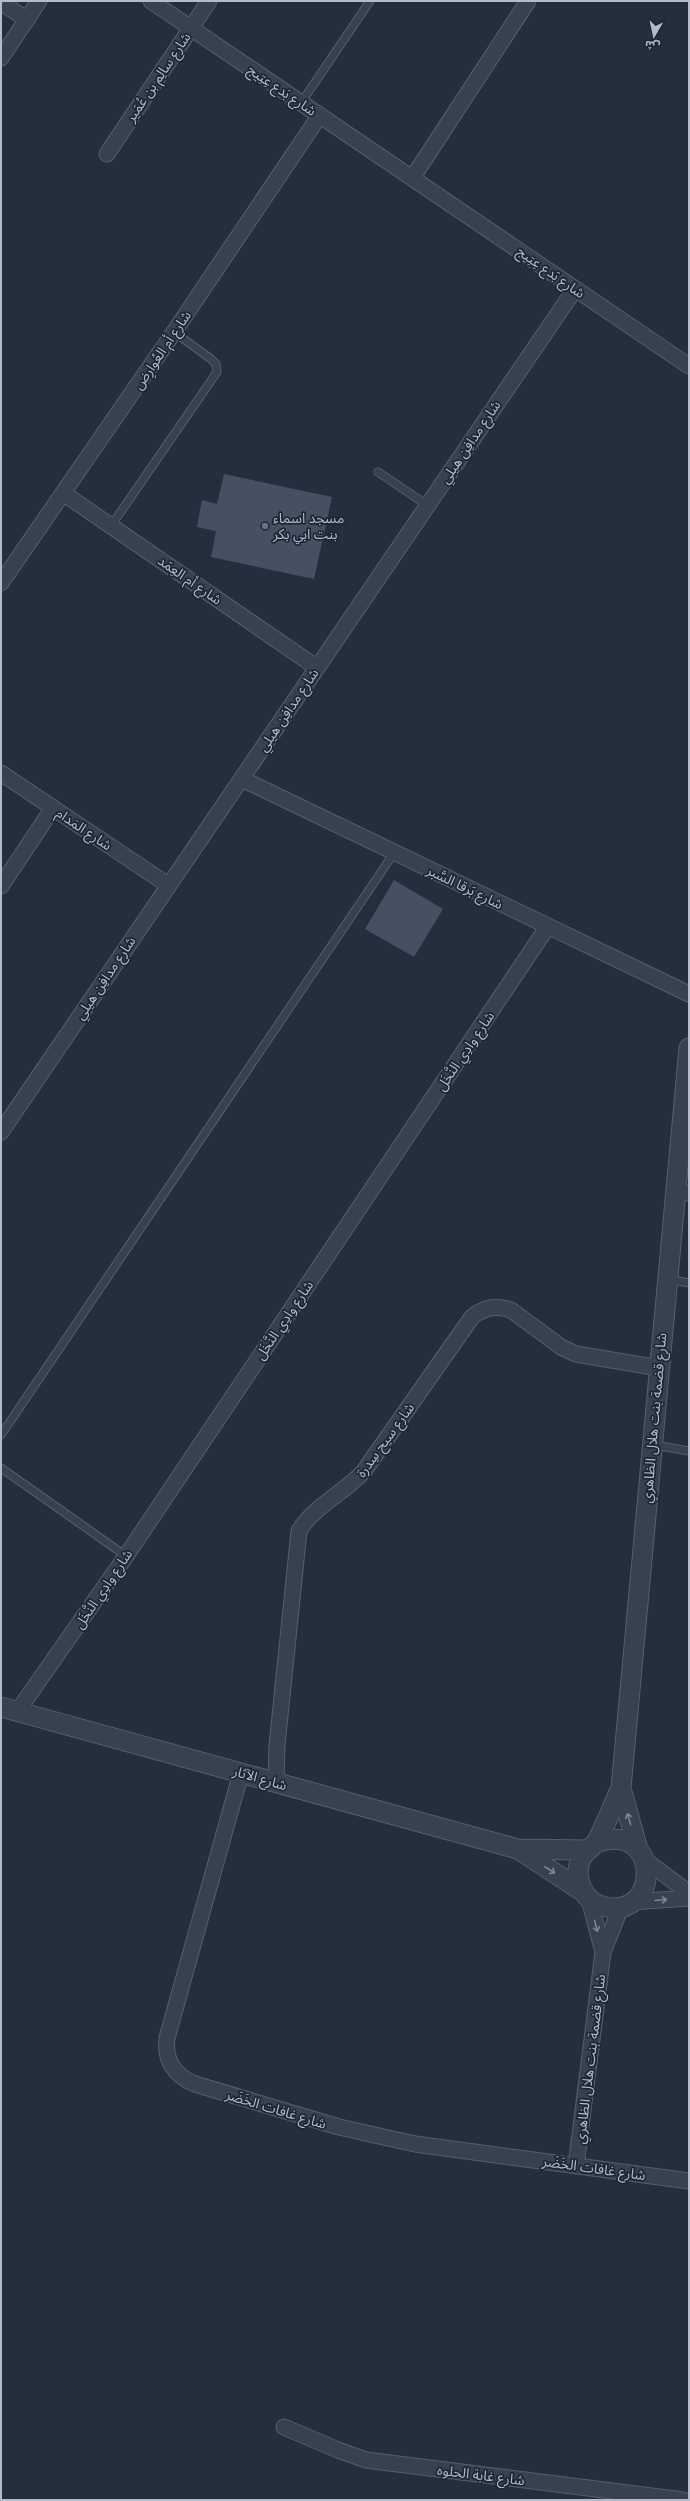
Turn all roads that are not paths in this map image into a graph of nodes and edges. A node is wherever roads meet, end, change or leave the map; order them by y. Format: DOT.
graph roads {
  1 [pos="39,1"];
  2 [pos="151,1"];
  3 [pos="209,1"];
  4 [pos="370,1"];
  5 [pos="528,1"];
  6 [pos="1,2"];
  7 [pos="27,20"];
  8 [pos="191,28"];
  9 [pos="1,58"];
  10 [pos="301,103"];
  11 [pos="320,116"];
  12 [pos="107,154"];
  13 [pos="413,177"];
  14 [pos="575,289"];
  15 [pos="174,332"];
  16 [pos="689,366"];
  17 [pos="378,472"];
  18 [pos="63,493"];
  19 [pos="427,505"];
  20 [pos="111,526"];
  21 [pos="1,583"];
  22 [pos="316,667"];
  23 [pos="1,773"];
  24 [pos="242,779"];
  25 [pos="53,808"];
  26 [pos="394,853"];
  27 [pos="168,885"];
  28 [pos="1,886"];
  29 [pos="548,926"];
  30 [pos="689,994"];
  31 [pos="689,1048"];
  32 [pos="686,1119"];
  33 [pos="1,1132"];
  34 [pos="685,1144"];
  35 [pos="683,1193"];
  36 [pos="668,1279"];
  37 [pos="689,1283"];
  38 [pos="659,1368"];
  39 [pos="1,1435"];
  40 [pos="651,1444"];
  41 [pos="689,1451"];
  42 [pos="1,1468"];
  43 [pos="126,1556"];
  44 [pos="9,1710"];
  45 [pos="241,1773"];
  46 [pos="276,1783"];
  47 [pos="621,1788"];
  48 [pos="591,1846"];
  49 [pos="518,1849"];
  50 [pos="641,1855"];
  51 [pos="689,1893"];
  52 [pos="586,1895"];
  53 [pos="689,1898"];
  54 [pos="626,1905"];
  55 [pos="603,1952"];
  56 [pos="576,2166"];
  57 [pos="689,2181"];
  58 [pos="284,2427"];
  59 [pos="683,2500"];
  1 -- 7 [label="street"];
  2 -- 8 [label="street, شارع بَدع عِتِيج"];
  3 -- 8 [label="street, شارع سالِم بن عُمَير"];
  4 -- 10 [label="lane"];
  5 -- 13 [label="street"];
  6 -- 7 [label="street"];
  7 -- 9 [label="street"];
  8 -- 10 [label="street, شارع بَدع عِتِيج"];
  8 -- 12 [label="street, شارع سالِم بن عُمَير"];
  10 -- 11 [label="street, شارع بَدع عِتِيج"];
  11 -- 13 [label="street, شارع بَدع عِتِيج"];
  11 -- 15 [label="street, شارع أم العُوارِض"];
  13 -- 14 [label="street, شارع بَدع عِتِيج"];
  14 -- 16 [label="street, شارع بَدع عِتِيج"];
  14 -- 19 [label="street, شارع مدافِن هيلي"];
  15 -- 18 [label="street, شارع أم العُوارِض"];
  15 -- 20 [label="lane"];
  17 -- 19 [label="lane"];
  18 -- 20 [label="street, شارع أم العِمَد"];
  18 -- 21 [label="street, شارع أم العُوارِض"];
  19 -- 22 [label="street, شارع مدافِن هيلي"];
  20 -- 22 [label="street, شارع أم العِمَد"];
  22 -- 24 [label="street, شارع مدافِن هيلي"];
  23 -- 25 [label="street, شارع المَدام"];
  24 -- 26 [label="street, شارع بَرقا السَّبر"];
  24 -- 27 [label="street, شارع مدافِن هيلي"];
  25 -- 27 [label="street, شارع المَدام"];
  25 -- 28 [label="street"];
  26 -- 29 [label="street, شارع بَرقا السَّبر"];
  26 -- 39 [label="lane"];
  27 -- 33 [label="street, شارع مدافِن هيلي"];
  29 -- 30 [label="street, شارع بَرقا السَّبر"];
  29 -- 43 [label="street, شارع وادِي النَّخَل"];
  31 -- 32 [label="street, شارع قضمة بنت هلال الظاهري"];
  32 -- 34 [label="street, شارع قضمة بنت هلال الظاهري"];
  34 -- 35 [label="street, شارع قضمة بنت هلال الظاهري"];
  35 -- 36 [label="street, شارع قضمة بنت هلال الظاهري"];
  36 -- 37 [label="lane"];
  36 -- 38 [label="street, شارع قضمة بنت هلال الظاهري"];
  38 -- 40 [label="street, شارع قضمة بنت هلال الظاهري"];
  38 -- 46 [label="street, شارع سيح سِدرة"];
  40 -- 41 [label="lane"];
  40 -- 47 [label="street, شارع قضمة بنت هلال الظاهري"];
  42 -- 43 [label="lane"];
  43 -- 44 [label="street, شارع وادِي النَّخَل"];
  44 -- 45 [label="street, شارع الآثار"];
  45 -- 46 [label="street, شارع الآثار"];
  45 -- 56 [label="street, شارع غافات الخَضَر"];
  46 -- 49 [label="street, شارع الآثار"];
  47 -- 48 [label="street, شارع قضمة بنت هلال الظاهري"];
  50 -- 47 [label="street, شارع قضمة بنت هلال الظاهري, one-way"];
  48 -- 49 [label="street, شارع الآثار"];
  48 -- 50 [label="street"];
  48 -- 52 [label="street"];
  49 -- 52 [label="street, شارع الآثار, one-way"];
  50 -- 51 [label="street"];
  50 -- 54 [label="street"];
  52 -- 54 [label="street"];
  52 -- 55 [label="street, شارع قضمة بنت هلال الظاهري, one-way"];
  54 -- 53 [label="street, one-way"];
  54 -- 55 [label="street, شارع قضمة بنت هلال الظاهري"];
  55 -- 56 [label="street, شارع قضمة بنت هلال الظاهري"];
  56 -- 57 [label="street, شارع غافات الخَضَر"];
  58 -- 59 [label="street, شارع غابة الحلوه"];
}
